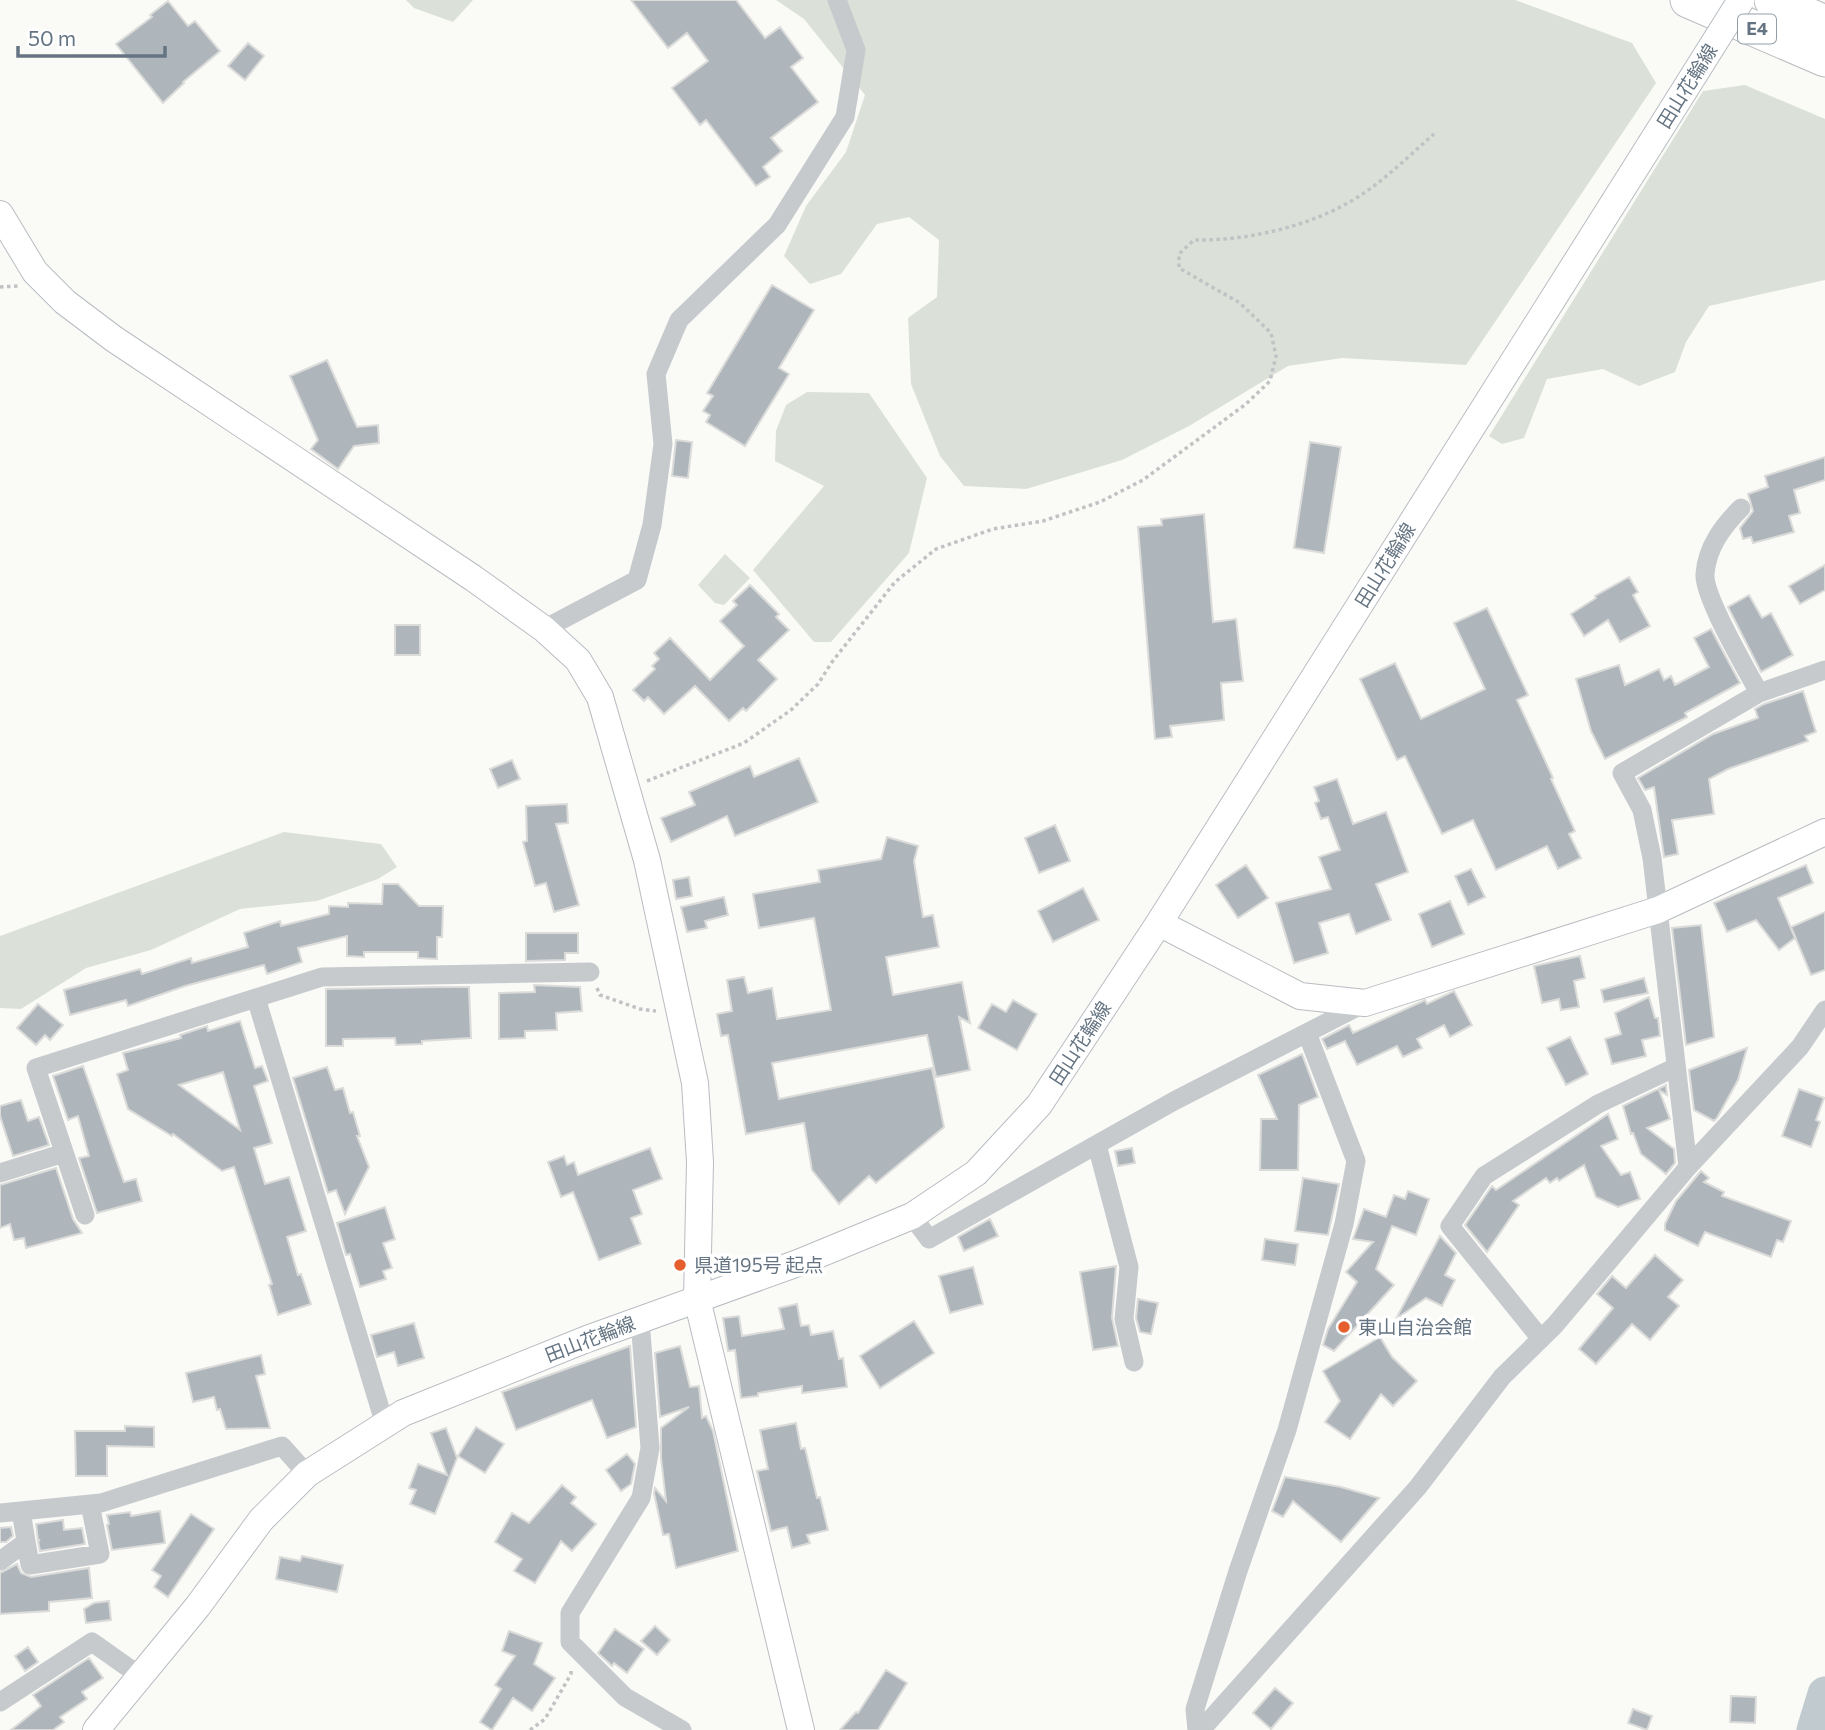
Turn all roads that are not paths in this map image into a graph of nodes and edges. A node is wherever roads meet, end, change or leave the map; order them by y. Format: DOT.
graph roads {
  1 [pos="837,0"];
  2 [pos="1688,0"];
  3 [pos="1741,0"];
  4 [pos="1772,0"];
  5 [pos="1825,23"];
  6 [pos="1825,59"];
  7 [pos="0,214"];
  8 [pos="1741,508"];
  9 [pos="544,629"];
  10 [pos="1825,670"];
  11 [pos="1759,693"];
  12 [pos="1825,832"];
  13 [pos="1658,910"];
  14 [pos="1159,923"];
  15 [pos="590,972"];
  16 [pos="256,998"];
  17 [pos="1366,1003"];
  18 [pos="1825,1010"];
  19 [pos="1307,1033"];
  20 [pos="1676,1067"];
  21 [pos="1097,1145"];
  22 [pos="64,1153"];
  23 [pos="1688,1167"];
  24 [pos="0,1173"];
  25 [pos="85,1215"];
  26 [pos="912,1216"];
  27 [pos="697,1299"];
  28 [pos="640,1320"];
  29 [pos="1541,1339"];
  30 [pos="1134,1362"];
  31 [pos="385,1425"];
  32 [pos="307,1474"];
  33 [pos="90,1504"];
  34 [pos="22,1511"];
  35 [pos="0,1513"];
  36 [pos="26,1542"];
  37 [pos="0,1561"];
  38 [pos="140,1676"];
  39 [pos="0,1702"];
  40 [pos="96,1730"];
  41 [pos="682,1730"];
  42 [pos="801,1730"];
  43 [pos="1199,1730"];
  1 -- 9 [label="street"];
  2 -- 6 [label="highway, E4"];
  3 -- 14 [label="street, 田山花輪線, bridge"];
  4 -- 5 [label="highway, E4"];
  7 -- 9 [label="street"];
  8 -- 11 [label="street"];
  9 -- 27 [label="street"];
  10 -- 11 [label="street"];
  11 -- 13 [label="street"];
  12 -- 13 [label="street"];
  13 -- 17 [label="street"];
  13 -- 20 [label="street"];
  14 -- 17 [label="street"];
  14 -- 26 [label="street, 田山花輪線"];
  15 -- 16 [label="street"];
  16 -- 22 [label="street"];
  16 -- 31 [label="street"];
  17 -- 19 [label="street"];
  18 -- 23 [label="street"];
  19 -- 21 [label="street"];
  19 -- 43 [label="street"];
  20 -- 23 [label="street"];
  20 -- 29 [label="street"];
  21 -- 26 [label="street"];
  21 -- 30 [label="street"];
  22 -- 24 [label="street"];
  22 -- 25 [label="street"];
  23 -- 29 [label="street"];
  26 -- 27 [label="street, 田山花輪線"];
  27 -- 28 [label="street, 田山花輪線"];
  27 -- 42 [label="street"];
  28 -- 31 [label="street, 田山花輪線"];
  28 -- 41 [label="street"];
  29 -- 43 [label="street"];
  31 -- 32 [label="street, 田山花輪線"];
  32 -- 33 [label="street"];
  32 -- 38 [label="street, 田山花輪線"];
  33 -- 34 [label="street"];
  33 -- 36 [label="street"];
  34 -- 35 [label="street"];
  34 -- 36 [label="street"];
  36 -- 37 [label="street"];
  38 -- 39 [label="street"];
  38 -- 40 [label="street, 田山花輪線"];
}
